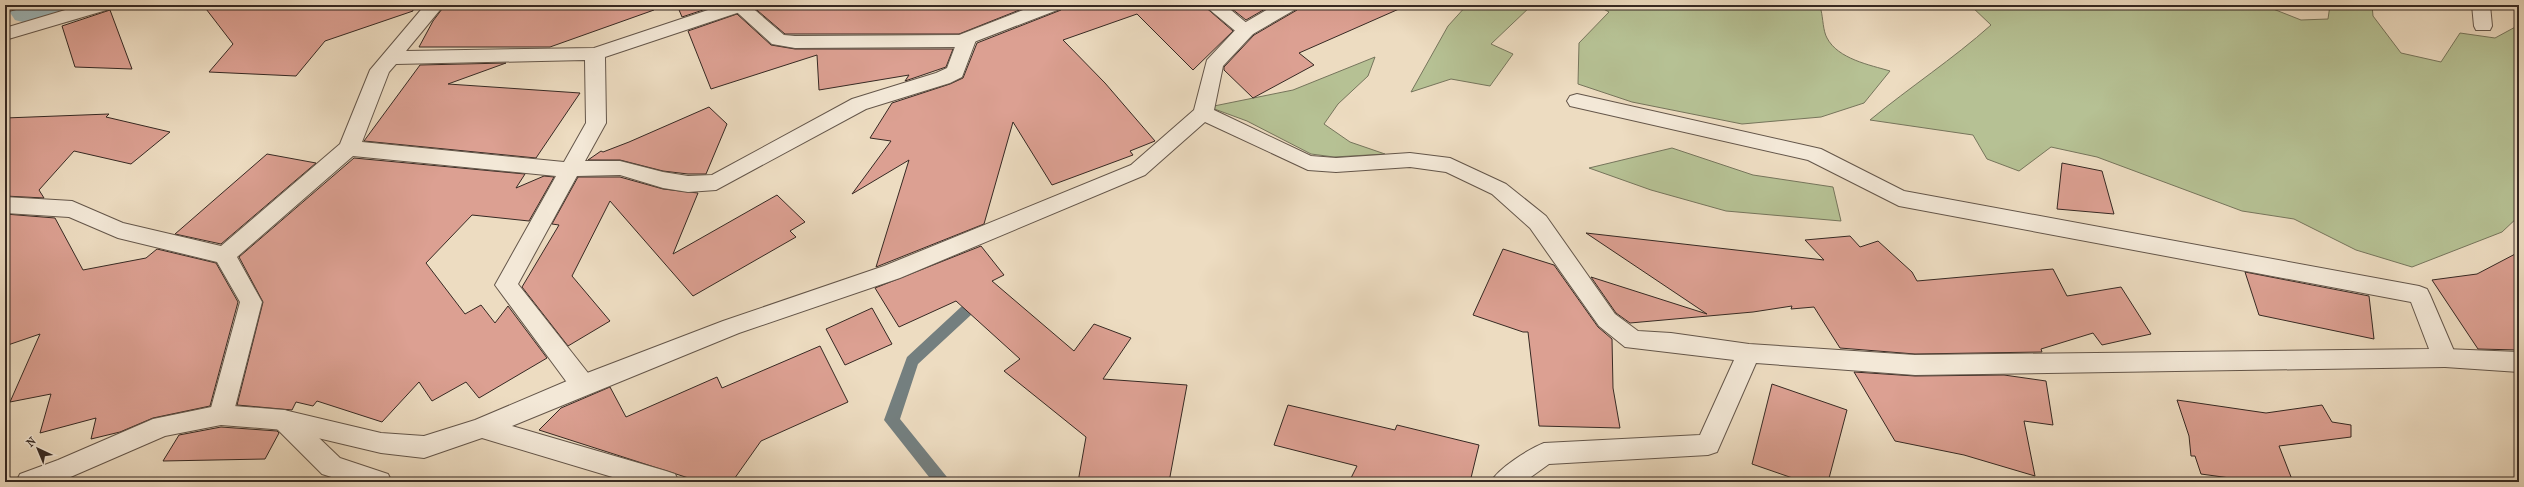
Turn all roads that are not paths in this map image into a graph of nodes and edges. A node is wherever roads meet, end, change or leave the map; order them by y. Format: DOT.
graph roads {
  1 [pos="9,5"];
  2 [pos="103,5"];
  3 [pos="435,5"];
  4 [pos="1053,5"];
  5 [pos="1213,5"];
  6 [pos="1289,5"];
  7 [pos="2481,5"];
  8 [pos="5,6"];
  9 [pos="738,6"];
  10 [pos="2483,26"];
  11 [pos="1246,30"];
  12 [pos="5,34"];
  13 [pos="966,40"];
  14 [pos="595,54"];
  15 [pos="390,58"];
  16 [pos="1577,101"];
  17 [pos="1203,113"];
  18 [pos="349,148"];
  19 [pos="571,168"];
  20 [pos="5,205"];
  21 [pos="225,255"];
  22 [pos="1749,353"];
  23 [pos="2445,358"];
  24 [pos="2519,362"];
  25 [pos="583,385"];
  26 [pos="221,415"];
  27 [pos="284,420"];
  28 [pos="482,428"];
  29 [pos="29,482"];
  30 [pos="379,482"];
  31 [pos="666,482"];
  32 [pos="1504,482"];
  1 -- 8 [label="street"];
  2 -- 12 [label="street"];
  3 -- 15 [label="street"];
  4 -- 13 [label="street"];
  5 -- 11 [label="street"];
  6 -- 11 [label="street"];
  7 -- 10 [label="street"];
  9 -- 13 [label="street"];
  9 -- 14 [label="street"];
  11 -- 17 [label="street"];
  13 -- 19 [label="street"];
  14 -- 15 [label="street"];
  14 -- 19 [label="street"];
  15 -- 18 [label="street"];
  16 -- 23 [label="street"];
  17 -- 22 [label="street"];
  17 -- 25 [label="street"];
  18 -- 19 [label="street"];
  18 -- 21 [label="street"];
  19 -- 25 [label="street"];
  20 -- 21 [label="street"];
  21 -- 26 [label="street"];
  22 -- 23 [label="street"];
  22 -- 32 [label="street"];
  23 -- 24 [label="street"];
  25 -- 28 [label="street"];
  26 -- 27 [label="street"];
  26 -- 29 [label="street"];
  27 -- 28 [label="street"];
  27 -- 30 [label="street"];
  28 -- 31 [label="street"];
}
